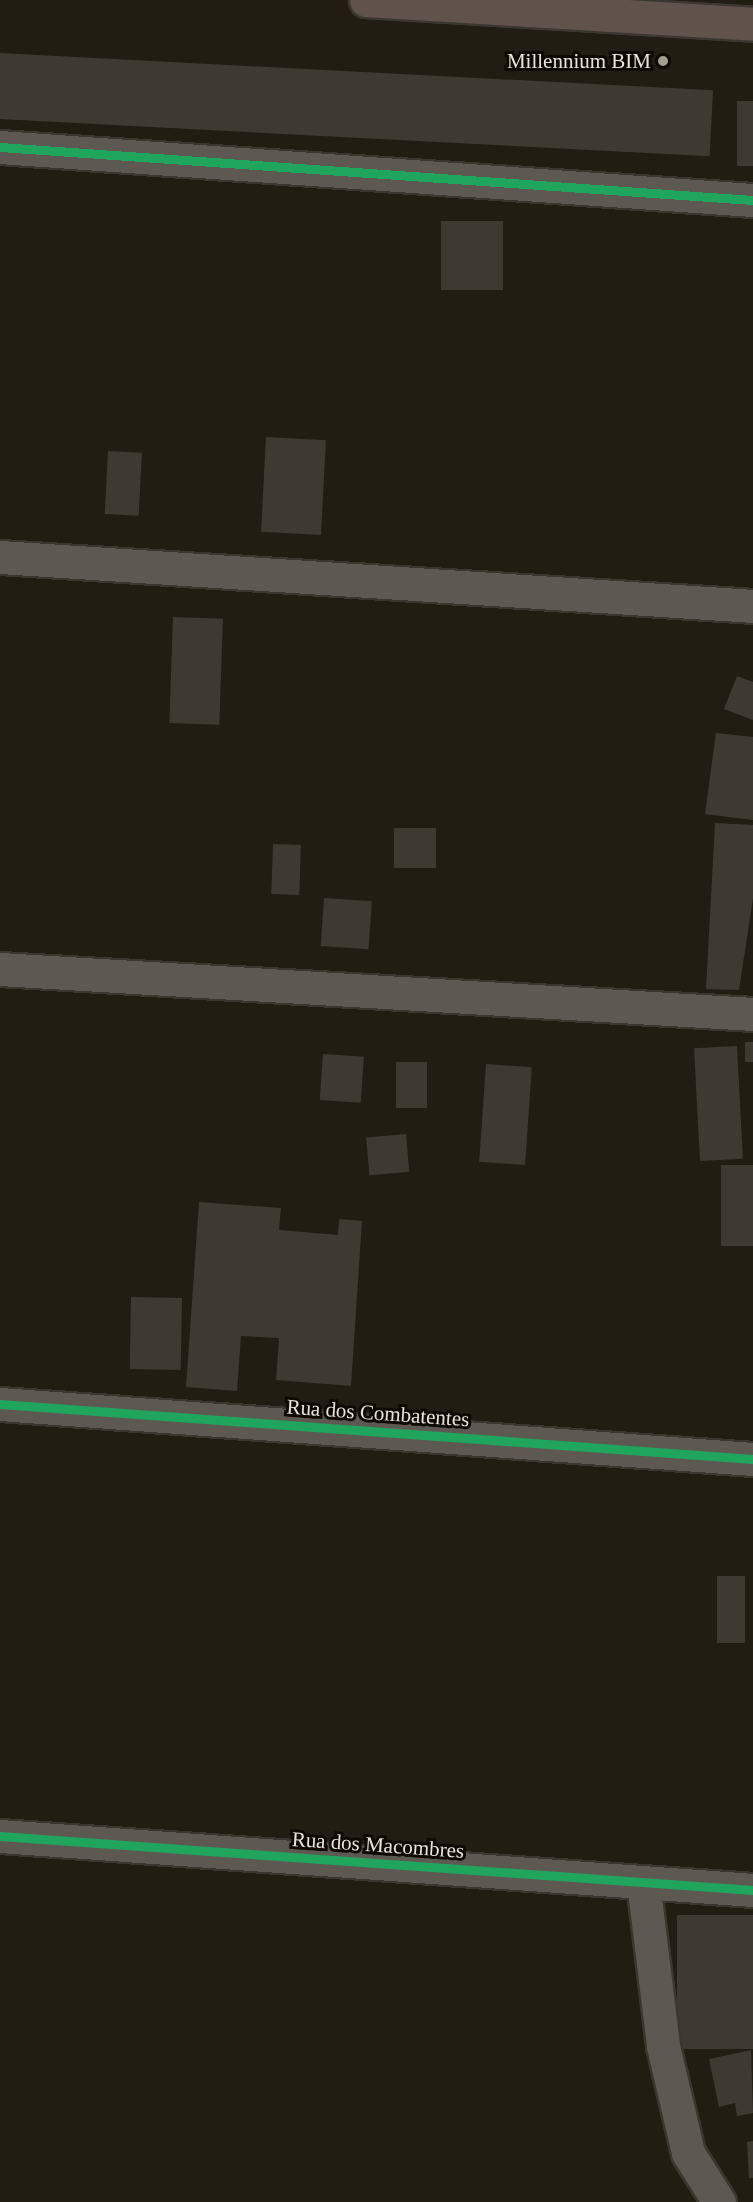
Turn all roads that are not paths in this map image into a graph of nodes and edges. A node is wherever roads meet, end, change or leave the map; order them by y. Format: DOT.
graph roads {
  1 [pos="366,0"];
  2 [pos="742,15"];
  3 [pos="0,147"];
  4 [pos="753,200"];
  5 [pos="0,557"];
  6 [pos="753,606"];
  7 [pos="0,969"];
  8 [pos="753,1014"];
  9 [pos="0,1404"];
  10 [pos="753,1459"];
  11 [pos="0,1836"];
  12 [pos="643,1882"];
  13 [pos="753,1890"];
  14 [pos="719,2202"];
  1 -- 2 [label="highway"];
  3 -- 4 [label="street"];
  5 -- 6 [label="street"];
  7 -- 8 [label="street"];
  9 -- 10 [label="street, Rua dos Combatentes"];
  11 -- 12 [label="street, Rua dos Macombres"];
  12 -- 13 [label="street, Rua dos Macombres"];
  12 -- 14 [label="street"];
}
